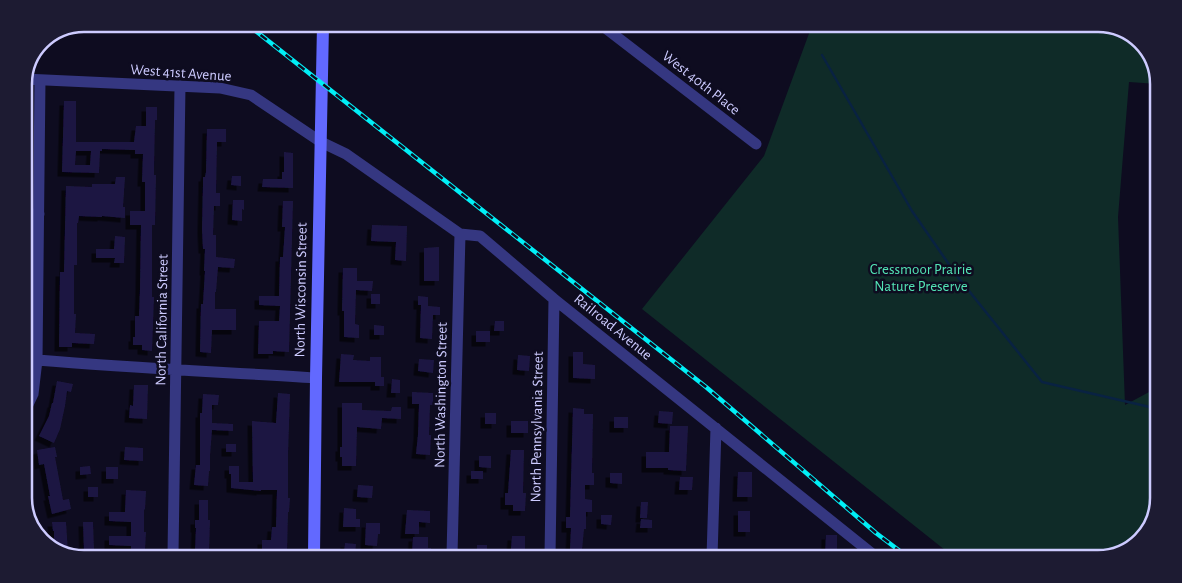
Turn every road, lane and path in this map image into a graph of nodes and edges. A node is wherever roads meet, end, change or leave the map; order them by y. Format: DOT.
graph roads {
  1 [pos="323,32"];
  2 [pos="610,32"];
  3 [pos="33,80"];
  4 [pos="40,80"];
  5 [pos="180,86"];
  6 [pos="321,142"];
  7 [pos="756,144"];
  8 [pos="33,214"];
  9 [pos="39,214"];
  10 [pos="460,234"];
  11 [pos="554,299"];
  12 [pos="37,360"];
  13 [pos="176,369"];
  14 [pos="316,378"];
  15 [pos="33,394"];
  16 [pos="716,428"];
  17 [pos="173,550"];
  18 [pos="314,550"];
  19 [pos="452,550"];
  20 [pos="550,550"];
  21 [pos="712,550"];
  22 [pos="866,550"];
  1 -- 6 [label="street, North Wisconsin Street"];
  2 -- 7 [label="street, West 40th Place"];
  3 -- 4 [label="street, West 41st Avenue"];
  4 -- 5 [label="street, West 41st Avenue"];
  4 -- 9 [label="street"];
  5 -- 6 [label="street, West 41st Avenue"];
  5 -- 13 [label="street, North California Street"];
  6 -- 10 [label="street, Railroad Avenue"];
  6 -- 14 [label="street, North Wisconsin Street"];
  8 -- 9 [label="street"];
  9 -- 12 [label="street"];
  10 -- 11 [label="street, Railroad Avenue"];
  10 -- 19 [label="street, North Washington Street"];
  11 -- 16 [label="street, Railroad Avenue"];
  11 -- 20 [label="street, North Pennsylvania Street"];
  12 -- 13 [label="street"];
  12 -- 15 [label="street"];
  13 -- 14 [label="street"];
  13 -- 17 [label="street, North California Street"];
  14 -- 18 [label="street, North Wisconsin Street"];
  16 -- 21 [label="street"];
  16 -- 22 [label="street, Railroad Avenue"];
}
